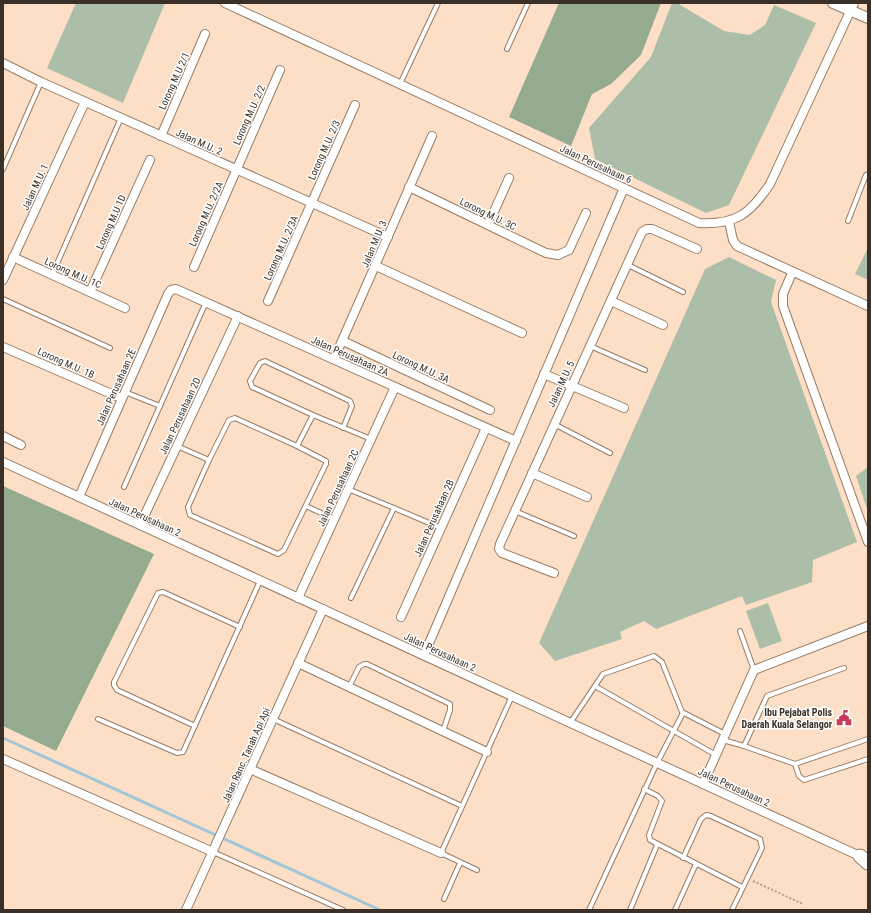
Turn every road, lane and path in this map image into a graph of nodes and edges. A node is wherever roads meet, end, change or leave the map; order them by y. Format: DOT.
graph roads {
  1 [pos="225,3"];
  2 [pos="438,3"];
  3 [pos="528,3"];
  4 [pos="833,3"];
  5 [pos="852,7"];
  6 [pos="868,18"];
  7 [pos="205,34"];
  8 [pos="507,49"];
  9 [pos="3,63"];
  10 [pos="280,70"];
  11 [pos="41,82"];
  12 [pos="400,85"];
  13 [pos="85,102"];
  14 [pos="355,105"];
  15 [pos="121,118"];
  16 [pos="161,136"];
  17 [pos="432,136"];
  18 [pos="150,160"];
  19 [pos="3,169"];
  20 [pos="236,169"];
  21 [pos="868,174"];
  22 [pos="509,178"];
  23 [pos="409,187"];
  24 [pos="624,188"];
  25 [pos="312,203"];
  26 [pos="586,213"];
  27 [pos="729,222"];
  28 [pos="848,222"];
  29 [pos="488,225"];
  30 [pos="388,237"];
  31 [pos="697,249"];
  32 [pos="9,261"];
  33 [pos="628,265"];
  34 [pos="376,266"];
  35 [pos="194,267"];
  36 [pos="792,273"];
  37 [pos="52,275"];
  38 [pos="3,280"];
  39 [pos="176,289"];
  40 [pos="90,292"];
  41 [pos="683,292"];
  42 [pos="3,299"];
  43 [pos="268,301"];
  44 [pos="611,301"];
  45 [pos="206,302"];
  46 [pos="868,306"];
  47 [pos="125,308"];
  48 [pos="238,316"];
  49 [pos="663,325"];
  50 [pos="522,333"];
  51 [pos="343,341"];
  52 [pos="590,346"];
  53 [pos="3,347"];
  54 [pos="110,348"];
  55 [pos="334,359"];
  56 [pos="645,370"];
  57 [pos="544,374"];
  58 [pos="572,385"];
  59 [pos="395,387"];
  60 [pos="123,395"];
  61 [pos="160,406"];
  62 [pos="624,408"];
  63 [pos="490,410"];
  64 [pos="313,415"];
  65 [pos="554,424"];
  66 [pos="343,428"];
  67 [pos="486,428"];
  68 [pos="3,436"];
  69 [pos="371,439"];
  70 [pos="516,441"];
  71 [pos="21,445"];
  72 [pos="177,446"];
  73 [pos="297,446"];
  74 [pos="610,453"];
  75 [pos="209,460"];
  76 [pos="3,462"];
  77 [pos="532,473"];
  78 [pos="124,487"];
  79 [pos="348,489"];
  80 [pos="79,497"];
  81 [pos="586,497"];
  82 [pos="306,506"];
  83 [pos="394,508"];
  84 [pos="515,511"];
  85 [pos="334,519"];
  86 [pos="140,525"];
  87 [pos="441,528"];
  88 [pos="574,536"];
  89 [pos="868,542"];
  90 [pos="554,574"];
  91 [pos="260,580"];
  92 [pos="298,598"];
  93 [pos="352,598"];
  94 [pos="323,609"];
  95 [pos="401,617"];
  96 [pos="868,626"];
  97 [pos="240,627"];
  98 [pos="740,631"];
  99 [pos="424,655"];
  100 [pos="298,663"];
  101 [pos="844,668"];
  102 [pos="754,670"];
  103 [pos="595,686"];
  104 [pos="349,687"];
  105 [pos="512,696"];
  106 [pos="683,713"];
  107 [pos="98,719"];
  108 [pos="273,719"];
  109 [pos="570,723"];
  110 [pos="195,726"];
  111 [pos="443,731"];
  112 [pos="674,731"];
  113 [pos="724,737"];
  114 [pos="868,739"];
  115 [pos="744,746"];
  116 [pos="487,752"];
  117 [pos="716,755"];
  118 [pos="3,758"];
  119 [pos="868,759"];
  120 [pos="657,763"];
  121 [pos="795,764"];
  122 [pos="250,769"];
  123 [pos="703,784"];
  124 [pos="644,789"];
  125 [pos="462,806"];
  126 [pos="657,845"];
  127 [pos="213,852"];
  128 [pos="441,853"];
  129 [pos="683,858"];
  130 [pos="866,859"];
  131 [pos="460,863"];
  132 [pos="696,864"];
  133 [pos="478,870"];
  134 [pos="746,879"];
  135 [pos="742,887"];
  136 [pos="444,899"];
  137 [pos="803,904"];
  138 [pos="186,910"];
  139 [pos="343,910"];
  140 [pos="588,910"];
  141 [pos="630,910"];
  142 [pos="675,910"];
  143 [pos="732,910"];
  1 -- 12 [label="street, Jalan Perusahaan 6"];
  2 -- 12 [label="lane"];
  3 -- 8 [label="lane"];
  4 -- 5 [label="street"];
  5 -- 6 [label="street"];
  5 -- 27 [label="street, Jalan Perusahaan 6"];
  7 -- 16 [label="street, Lorong M.U 2/1"];
  9 -- 11 [label="street, Jalan M.U. 2"];
  10 -- 20 [label="street, Lorong M.U. 2/2"];
  11 -- 13 [label="street, Jalan M.U. 2"];
  11 -- 19 [label="lane"];
  12 -- 24 [label="street, Jalan Perusahaan 6"];
  13 -- 15 [label="street, Jalan M.U. 2"];
  13 -- 32 [label="street, Jalan M.U. 1"];
  14 -- 25 [label="street, Lorong M.U. 2/3"];
  15 -- 16 [label="street, Jalan M.U. 2"];
  15 -- 37 [label="lane"];
  16 -- 20 [label="street, Jalan M.U. 2"];
  17 -- 23 [label="street, Jalan M.U. 3"];
  18 -- 40 [label="street, Lorong M.U 1D"];
  20 -- 25 [label="street, Jalan M.U. 2"];
  20 -- 35 [label="street, Lorong M.U. 2/2A"];
  21 -- 28 [label="lane"];
  22 -- 29 [label="street"];
  23 -- 29 [label="street, Lorong M.U. 3C"];
  23 -- 30 [label="street, Jalan M.U. 3"];
  24 -- 27 [label="street, Jalan Perusahaan 6"];
  24 -- 57 [label="street"];
  25 -- 30 [label="street, Jalan M.U. 2"];
  25 -- 43 [label="street, Lorong M.U. 2/3A"];
  26 -- 29 [label="street, Lorong M.U. 3C"];
  27 -- 36 [label="street"];
  30 -- 34 [label="street, Jalan M.U. 3"];
  31 -- 33 [label="street, Jalan M.U. 5"];
  32 -- 37 [label="street, Lorong M.U. 1C"];
  32 -- 38 [label="street, Jalan M.U. 1"];
  33 -- 41 [label="lane"];
  33 -- 44 [label="street, Jalan M.U. 5"];
  34 -- 50 [label="street"];
  34 -- 51 [label="street, Jalan M.U. 3"];
  36 -- 46 [label="street"];
  36 -- 89 [label="street"];
  37 -- 40 [label="street, Lorong M.U. 1C"];
  39 -- 45 [label="street, Jalan Perusahaan 2A"];
  39 -- 60 [label="street, Jalan Perusahaan 2E"];
  40 -- 47 [label="street, Lorong M.U. 1C"];
  42 -- 54 [label="lane"];
  44 -- 49 [label="street"];
  44 -- 52 [label="street, Jalan M.U. 5"];
  45 -- 48 [label="street, Jalan Perusahaan 2A"];
  45 -- 61 [label="lane"];
  48 -- 55 [label="street, Jalan Perusahaan 2A"];
  48 -- 72 [label="street, Jalan Perusahaan 2D"];
  51 -- 55 [label="street, Jalan M.U. 3"];
  51 -- 63 [label="street, Lorong M.U. 3A"];
  52 -- 56 [label="lane"];
  52 -- 58 [label="street, Jalan M.U. 5"];
  53 -- 60 [label="street, Lorong M.U. 1B"];
  55 -- 59 [label="street, Jalan Perusahaan 2A"];
  57 -- 58 [label="street"];
  57 -- 70 [label="street"];
  58 -- 62 [label="street"];
  58 -- 65 [label="street, Jalan M.U. 5"];
  59 -- 67 [label="street, Jalan Perusahaan 2A"];
  59 -- 69 [label="street, Jalan Perusahaan 2C"];
  60 -- 61 [label="lane"];
  60 -- 80 [label="street, Jalan Perusahaan 2E"];
  61 -- 78 [label="lane"];
  64 -- 66 [label="lane"];
  64 -- 66 [label="lane"];
  64 -- 73 [label="lane"];
  65 -- 74 [label="lane"];
  65 -- 77 [label="street, Jalan M.U. 5"];
  66 -- 69 [label="lane"];
  67 -- 70 [label="street, Jalan Perusahaan 2A"];
  67 -- 87 [label="street, Jalan Perusahaan 2B"];
  68 -- 71 [label="street"];
  69 -- 79 [label="street, Jalan Perusahaan 2C"];
  70 -- 99 [label="street"];
  72 -- 75 [label="lane"];
  72 -- 86 [label="street, Jalan Perusahaan 2D"];
  73 -- 75 [label="lane"];
  73 -- 82 [label="lane"];
  75 -- 82 [label="lane"];
  76 -- 80 [label="street, Jalan Perusahaan 2"];
  77 -- 81 [label="street"];
  77 -- 84 [label="street, Jalan M.U. 5"];
  79 -- 83 [label="lane"];
  79 -- 85 [label="street, Jalan Perusahaan 2C"];
  80 -- 86 [label="street, Jalan Perusahaan 2"];
  82 -- 85 [label="lane"];
  83 -- 87 [label="lane"];
  83 -- 93 [label="lane"];
  84 -- 88 [label="lane"];
  84 -- 90 [label="street, Jalan M.U. 5"];
  85 -- 92 [label="street, Jalan Perusahaan 2C"];
  86 -- 91 [label="street, Jalan Perusahaan 2"];
  87 -- 95 [label="street, Jalan Perusahaan 2B"];
  91 -- 92 [label="street, Jalan Perusahaan 2"];
  91 -- 97 [label="lane"];
  92 -- 94 [label="street, Jalan Perusahaan 2"];
  94 -- 99 [label="street, Jalan Perusahaan 2"];
  94 -- 100 [label="street, Jalan Ranc. Tanah Api Api"];
  96 -- 102 [label="street"];
  97 -- 110 [label="lane"];
  97 -- 110 [label="lane"];
  98 -- 102 [label="lane"];
  99 -- 105 [label="street, Jalan Perusahaan 2"];
  100 -- 104 [label="street"];
  100 -- 108 [label="street, Jalan Ranc. Tanah Api Api"];
  101 -- 115 [label="lane"];
  102 -- 113 [label="street"];
  103 -- 106 [label="lane"];
  103 -- 109 [label="lane"];
  103 -- 112 [label="lane"];
  104 -- 111 [label="street"];
  104 -- 111 [label="lane"];
  105 -- 109 [label="street, Jalan Perusahaan 2"];
  105 -- 116 [label="lane"];
  106 -- 112 [label="lane"];
  106 -- 113 [label="lane"];
  107 -- 110 [label="lane"];
  108 -- 122 [label="street, Jalan Ranc. Tanah Api Api"];
  108 -- 125 [label="lane"];
  109 -- 120 [label="street, Jalan Perusahaan 2"];
  111 -- 116 [label="street"];
  112 -- 117 [label="lane"];
  112 -- 120 [label="lane"];
  113 -- 115 [label="lane"];
  113 -- 117 [label="street"];
  114 -- 121 [label="lane"];
  115 -- 121 [label="lane"];
  116 -- 125 [label="lane"];
  117 -- 123 [label="street"];
  118 -- 127 [label="street"];
  119 -- 121 [label="lane"];
  120 -- 123 [label="street, Jalan Perusahaan 2"];
  120 -- 124 [label="lane"];
  122 -- 127 [label="street, Jalan Ranc. Tanah Api Api"];
  122 -- 128 [label="street"];
  123 -- 130 [label="street, Jalan Perusahaan 2"];
  124 -- 126 [label="lane"];
  124 -- 140 [label="lane"];
  125 -- 128 [label="lane"];
  126 -- 129 [label="lane"];
  126 -- 141 [label="lane"];
  127 -- 138 [label="street, Jalan Ranc. Tanah Api Api"];
  127 -- 139 [label="lane"];
  128 -- 131 [label="lane"];
  129 -- 132 [label="lane"];
  129 -- 134 [label="lane"];
  131 -- 133 [label="lane"];
  131 -- 136 [label="lane"];
  132 -- 135 [label="lane"];
  132 -- 142 [label="lane"];
  134 -- 135 [label="lane"];
  134 -- 137 [label="path"];
  135 -- 143 [label="lane"];
}
